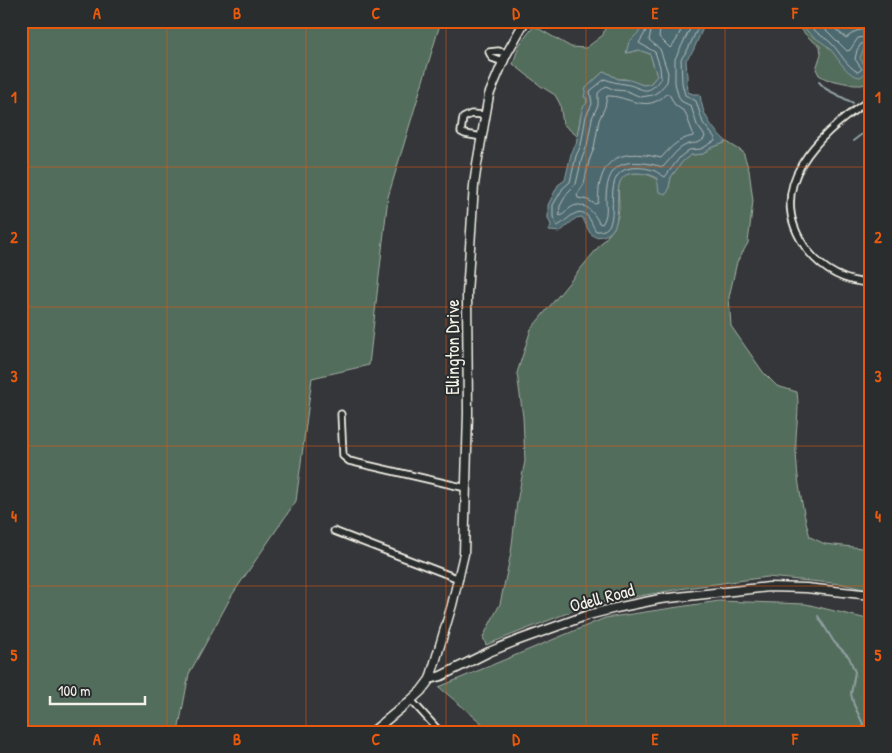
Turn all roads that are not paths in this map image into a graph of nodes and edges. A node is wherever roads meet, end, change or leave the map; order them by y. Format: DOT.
graph roads {
  1 [pos="525,21"];
  2 [pos="507,53"];
  3 [pos="503,62"];
  4 [pos="871,99"];
  5 [pos="486,115"];
  6 [pos="482,137"];
  7 [pos="871,283"];
  8 [pos="342,414"];
  9 [pos="466,488"];
  10 [pos="334,531"];
  11 [pos="459,578"];
  12 [pos="871,595"];
  13 [pos="430,679"];
  14 [pos="411,700"];
  15 [pos="372,732"];
  16 [pos="440,732"];
  1 -- 2 [label="street, Ellington Drive"];
  2 -- 3 [label="street, Ellington Drive"];
  2 -- 3 [label="street"];
  3 -- 5 [label="street, Ellington Drive"];
  4 -- 7 [label="street"];
  5 -- 6 [label="street, Ellington Drive"];
  5 -- 6 [label="street"];
  6 -- 9 [label="street, Ellington Drive"];
  8 -- 9 [label="street"];
  9 -- 11 [label="street, Ellington Drive"];
  10 -- 11 [label="street"];
  11 -- 13 [label="street, Ellington Drive"];
  12 -- 13 [label="street, Odell Road"];
  13 -- 14 [label="street, Odell Road"];
  14 -- 15 [label="street, Odell Road"];
  14 -- 16 [label="street"];
}
